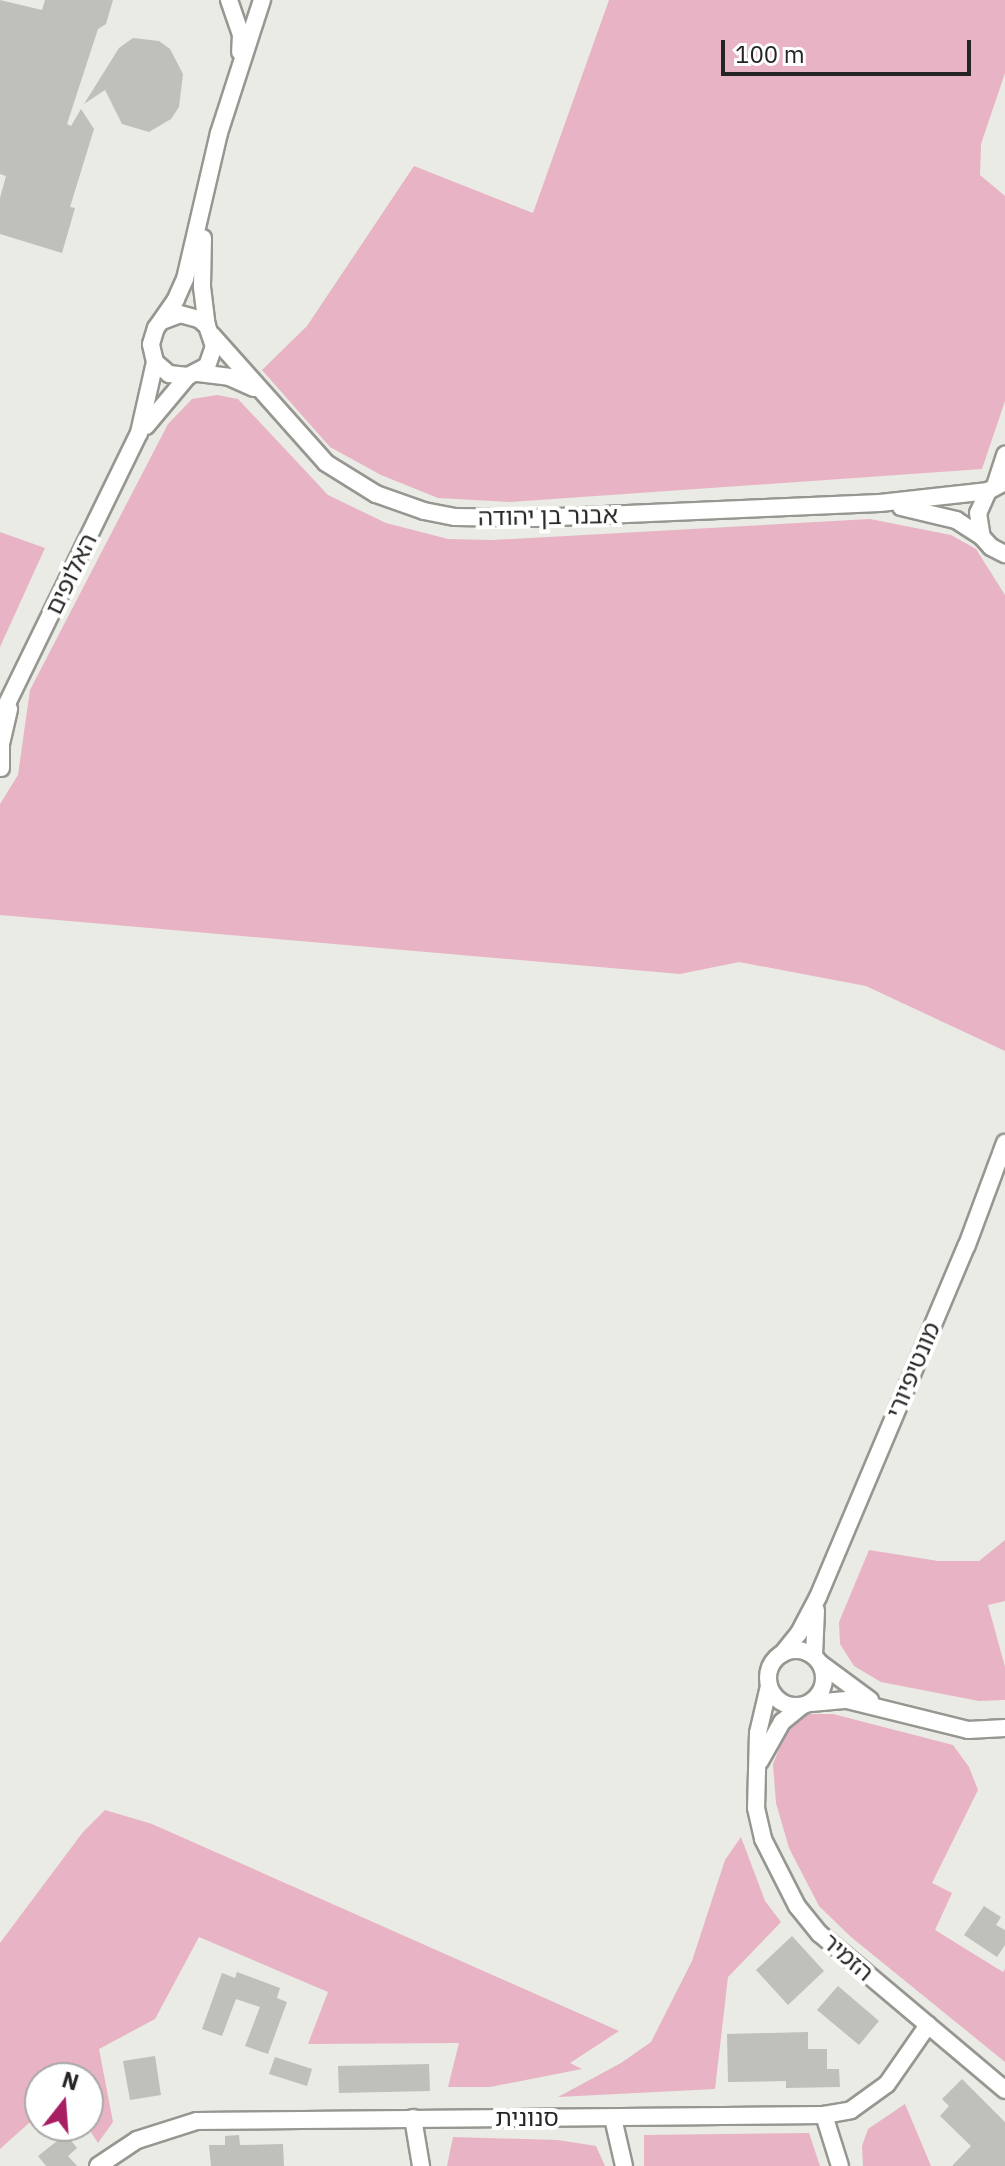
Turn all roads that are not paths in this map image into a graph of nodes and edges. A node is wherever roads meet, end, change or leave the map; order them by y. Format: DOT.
graph roads {
  1 [pos="229,0"];
  2 [pos="262,0"];
  3 [pos="240,62"];
  4 [pos="206,188"];
  5 [pos="162,321"];
  6 [pos="209,331"];
  7 [pos="155,362"];
  8 [pos="193,374"];
  9 [pos="260,391"];
  10 [pos="132,448"];
  11 [pos="1005,455"];
  12 [pos="996,486"];
  13 [pos="880,503"];
  14 [pos="993,546"];
  15 [pos="1005,565"];
  16 [pos="10,700"];
  17 [pos="0,718"];
  18 [pos="0,768"];
  19 [pos="0,786"];
  20 [pos="1005,1143"];
  21 [pos="818,1597"];
  22 [pos="782,1654"];
  23 [pos="818,1660"];
  24 [pos="769,1686"];
  25 [pos="806,1704"];
  26 [pos="900,1714"];
  27 [pos="1005,1728"];
  28 [pos="755,1781"];
  29 [pos="928,2025"];
  30 [pos="1005,2090"];
  31 [pos="824,2115"];
  32 [pos="413,2118"];
  33 [pos="613,2118"];
  34 [pos="98,2166"];
  35 [pos="421,2166"];
  36 [pos="624,2166"];
  37 [pos="840,2166"];
  1 -- 3 [label="street"];
  2 -- 3 [label="street"];
  3 -- 4 [label="street"];
  4 -- 5 [label="street"];
  4 -- 6 [label="street"];
  5 -- 6 [label="street"];
  5 -- 7 [label="street"];
  6 -- 8 [label="street"];
  6 -- 9 [label="street, אבנר בן יהודה"];
  7 -- 8 [label="street"];
  7 -- 10 [label="street, האלופים"];
  8 -- 9 [label="street, אבנר בן יהודה"];
  8 -- 10 [label="street, האלופים"];
  9 -- 13 [label="street, אבנר בן יהודה"];
  10 -- 16 [label="street, האלופים"];
  11 -- 12 [label="street"];
  12 -- 13 [label="street, אבנר בן יהודה"];
  12 -- 14 [label="street"];
  13 -- 14 [label="street, אבנר בן יהודה"];
  14 -- 15 [label="street"];
  16 -- 17 [label="street, האלופים"];
  16 -- 18 [label="street, האלופים"];
  18 -- 19 [label="street, האלופים"];
  20 -- 21 [label="street, מונטיפיורי"];
  21 -- 22 [label="street, מונטיפיורי"];
  21 -- 23 [label="street, מונטיפיורי"];
  22 -- 23 [label="street"];
  22 -- 24 [label="street"];
  23 -- 25 [label="street"];
  23 -- 26 [label="street"];
  24 -- 25 [label="street"];
  24 -- 28 [label="street, הזמיר"];
  25 -- 26 [label="street"];
  25 -- 28 [label="street, הזמיר"];
  26 -- 27 [label="street"];
  28 -- 29 [label="street, הזמיר"];
  29 -- 30 [label="street, הזמיר"];
  29 -- 31 [label="street, סנונית"];
  31 -- 33 [label="street, סנונית"];
  31 -- 37 [label="street"];
  32 -- 33 [label="street, סנונית"];
  32 -- 34 [label="street, סנונית"];
  32 -- 35 [label="street"];
  33 -- 36 [label="street"];
}
